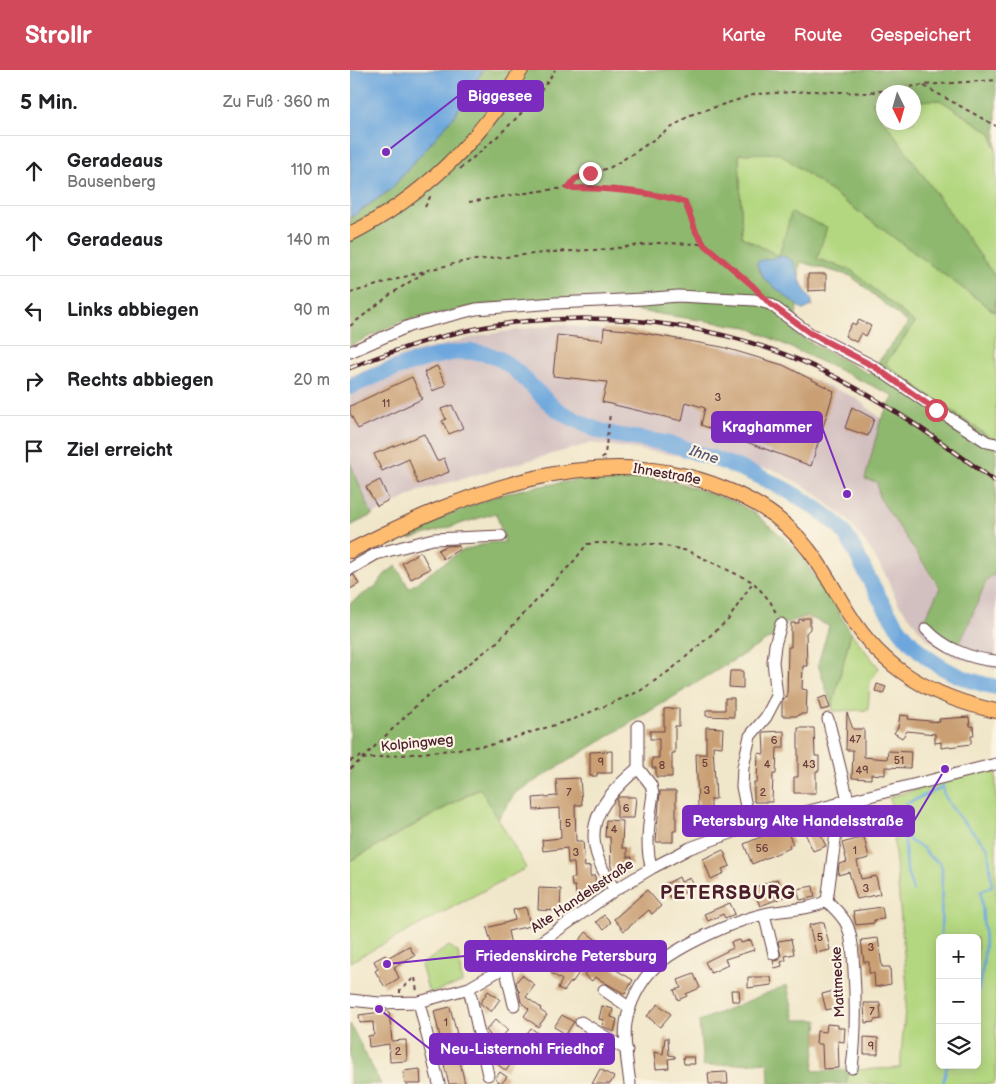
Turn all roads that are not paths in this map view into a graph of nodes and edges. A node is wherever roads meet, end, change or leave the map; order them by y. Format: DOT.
graph roads {
  1 [pos="521,70"];
  2 [pos="350,234"];
  3 [pos="350,352"];
  4 [pos="996,444"];
  5 [pos="501,536"];
  6 [pos="369,542"];
  7 [pos="350,551"];
  8 [pos="376,554"];
  9 [pos="350,569"];
  10 [pos="781,624"];
  11 [pos="926,629"];
  12 [pos="996,661"];
  13 [pos="996,712"];
  14 [pos="828,719"];
  15 [pos="638,726"];
  16 [pos="996,764"];
  17 [pos="638,768"];
  18 [pos="844,801"];
  19 [pos="750,826"];
  20 [pos="652,868"];
  21 [pos="614,890"];
  22 [pos="827,902"];
  23 [pos="764,914"];
  24 [pos="774,954"];
  25 [pos="505,967"];
  26 [pos="469,988"];
  27 [pos="604,990"];
  28 [pos="350,1000"];
  29 [pos="419,1002"];
  30 [pos="514,1005"];
  31 [pos="630,1008"];
  32 [pos="581,1022"];
  33 [pos="626,1050"];
  34 [pos="852,1068"];
  35 [pos="488,1075"];
  36 [pos="439,1084"];
  37 [pos="630,1084"];
  1 -- 2 [label="main road"];
  3 -- 4 [label="street"];
  5 -- 8 [label="street"];
  6 -- 7 [label="main road, Ihnestraße"];
  6 -- 8 [label="street"];
  6 -- 13 [label="main road, Ihnestraße"];
  8 -- 9 [label="street"];
  10 -- 19 [label="street"];
  11 -- 12 [label="street"];
  14 -- 18 [label="street"];
  15 -- 17 [label="street"];
  16 -- 18 [label="street, Alte Handelsstraße"];
  17 -- 20 [label="street, Alte Handelsstraße"];
  17 -- 21 [label="street"];
  18 -- 19 [label="street, Alte Handelsstraße"];
  18 -- 22 [label="street"];
  19 -- 20 [label="street, Alte Handelsstraße"];
  20 -- 21 [label="street, Alte Handelsstraße"];
  21 -- 25 [label="street, Alte Handelsstraße"];
  22 -- 23 [label="street"];
  22 -- 34 [label="street, Mattmecke"];
  23 -- 24 [label="street"];
  23 -- 31 [label="street"];
  25 -- 26 [label="street, Alte Handelsstraße"];
  25 -- 30 [label="street"];
  26 -- 29 [label="street, Alte Handelsstraße"];
  26 -- 35 [label="street"];
  27 -- 31 [label="street"];
  28 -- 29 [label="street, Alte Handelsstraße"];
  29 -- 36 [label="street"];
  31 -- 33 [label="street"];
  32 -- 33 [label="street"];
  33 -- 37 [label="street"];
}
